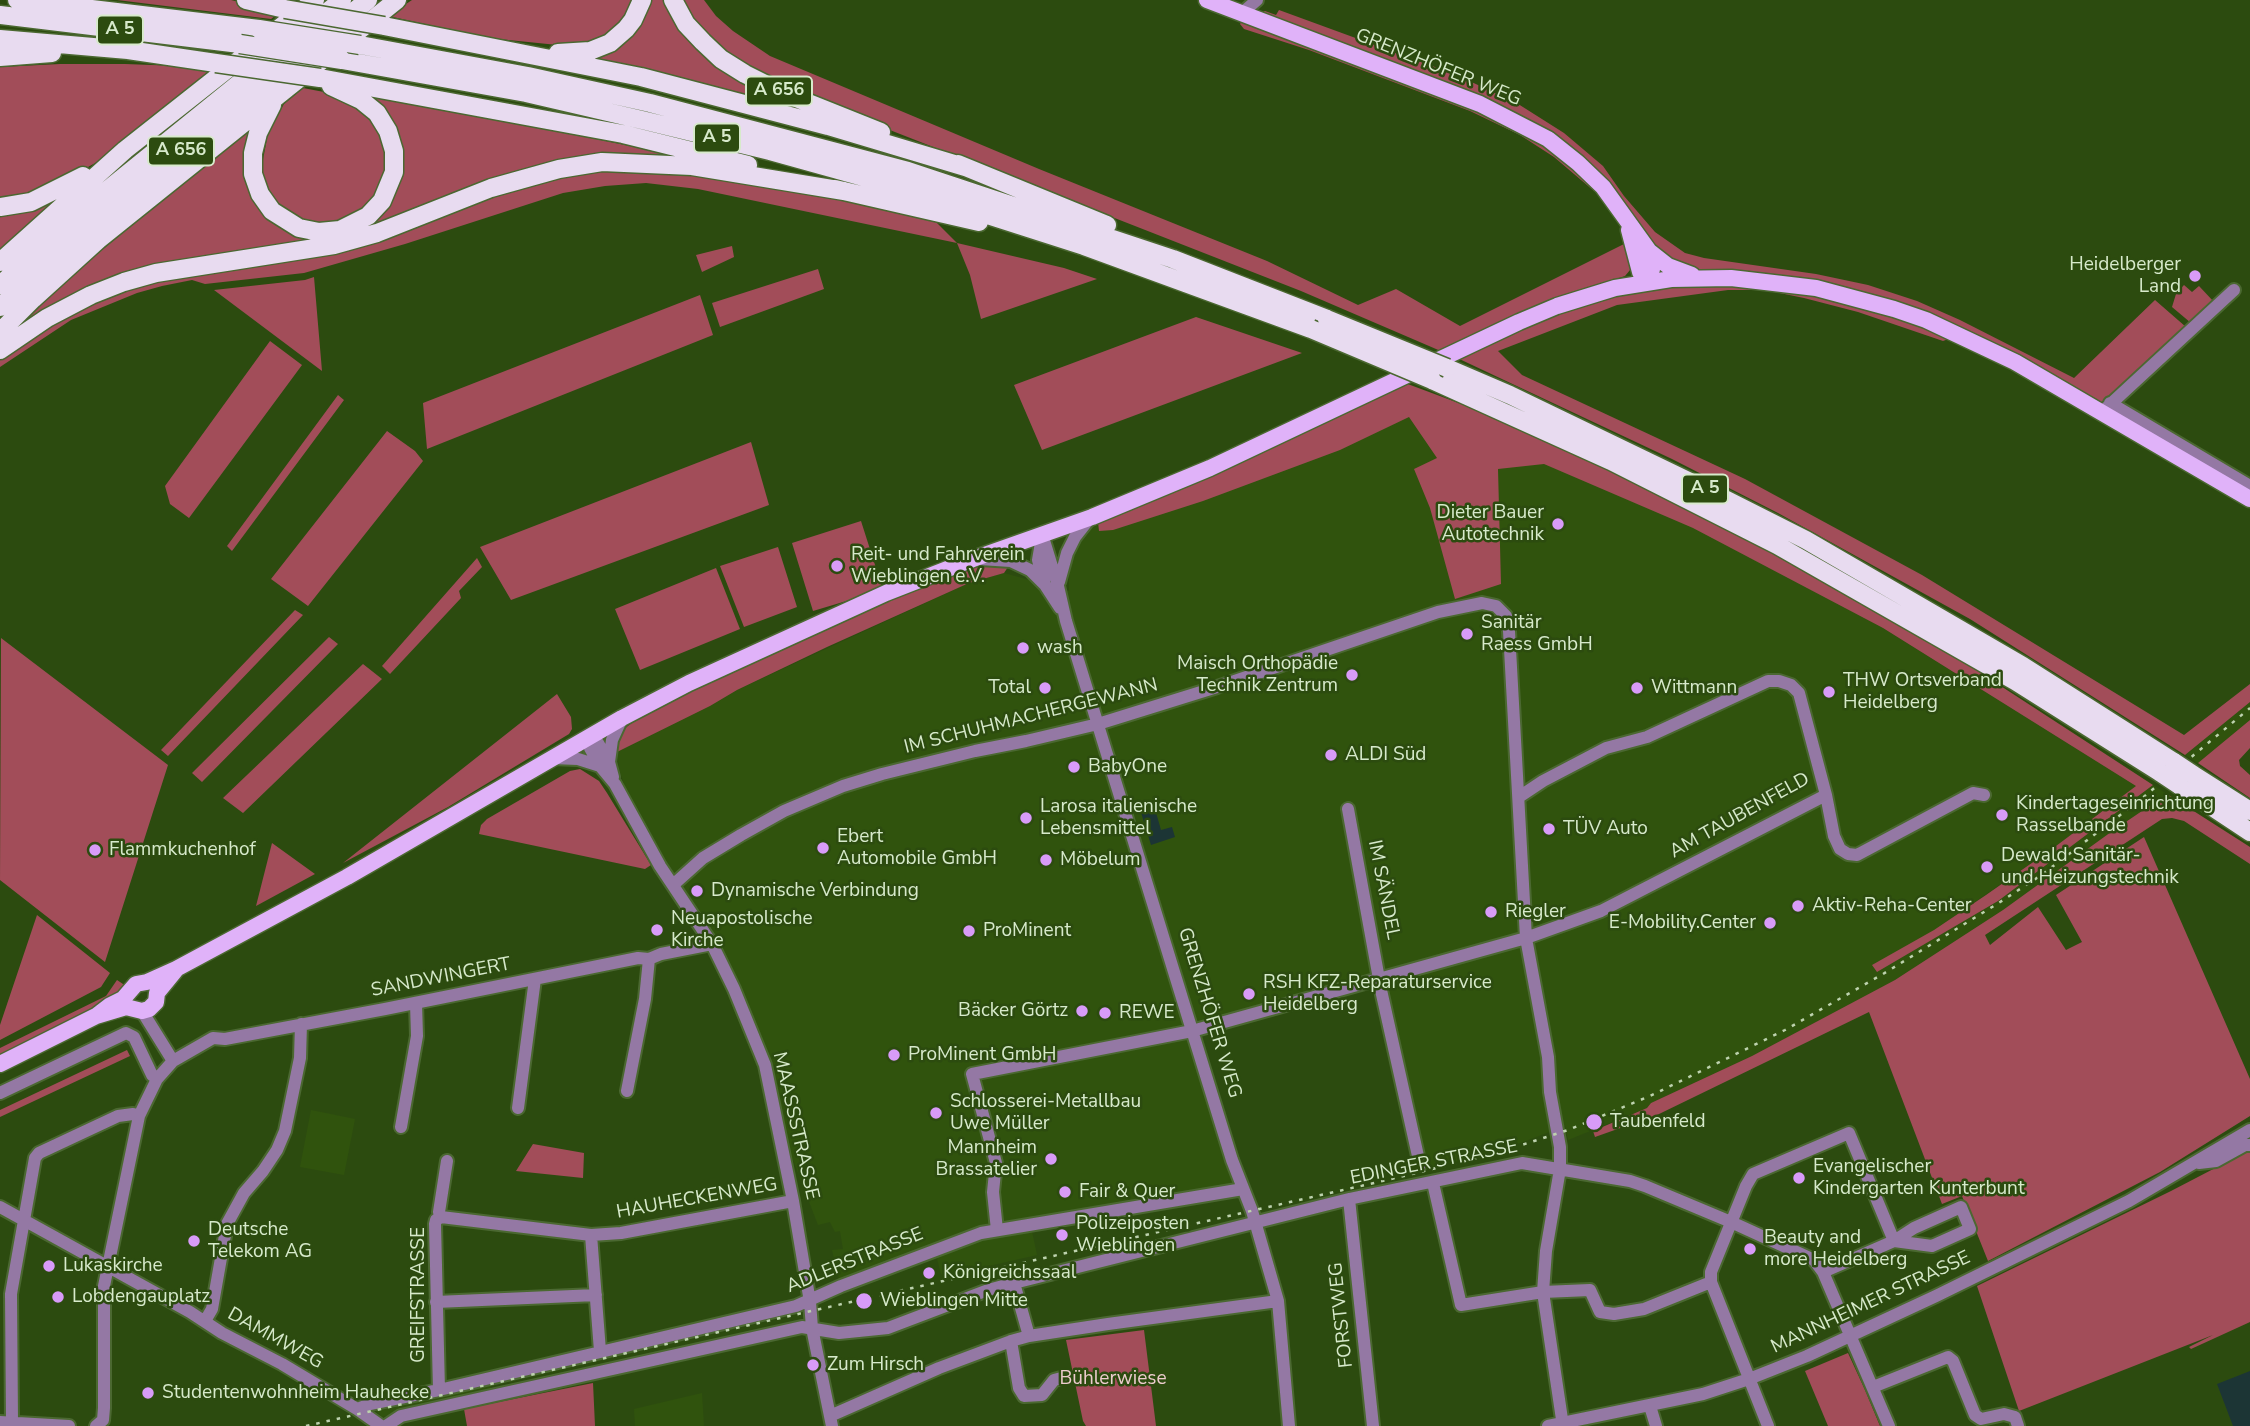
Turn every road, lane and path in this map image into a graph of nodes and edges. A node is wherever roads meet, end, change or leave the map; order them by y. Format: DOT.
graph roads {
  1 [pos="17,0"];
  2 [pos="246,0"];
  3 [pos="342,0"];
  4 [pos="368,0"];
  5 [pos="397,0"];
  6 [pos="642,0"];
  7 [pos="673,0"];
  8 [pos="1207,0"];
  9 [pos="312,4"];
  10 [pos="283,5"];
  11 [pos="1250,6"];
  12 [pos="0,15"];
  13 [pos="0,39"];
  14 [pos="501,49"];
  15 [pos="128,50"];
  16 [pos="0,57"];
  17 [pos="317,80"];
  18 [pos="290,82"];
  19 [pos="125,150"];
  20 [pos="968,168"];
  21 [pos="844,191"];
  22 [pos="0,207"];
  23 [pos="1084,246"];
  24 [pos="1643,255"];
  25 [pos="1173,259"];
  26 [pos="0,262"];
  27 [pos="1701,278"];
  28 [pos="1645,281"];
  29 [pos="0,285"];
  30 [pos="1615,288"];
  31 [pos="2234,290"];
  32 [pos="0,307"];
  33 [pos="0,332"];
  34 [pos="0,350"];
  35 [pos="2106,407"];
  36 [pos="2250,486"];
  37 [pos="2250,499"];
  38 [pos="1092,517"];
  39 [pos="1042,534"];
  40 [pos="973,559"];
  41 [pos="1052,586"];
  42 [pos="622,718"];
  43 [pos="1098,723"];
  44 [pos="589,737"];
  45 [pos="552,758"];
  46 [pos="604,764"];
  47 [pos="2168,768"];
  48 [pos="2185,779"];
  49 [pos="1826,795"];
  50 [pos="1984,795"];
  51 [pos="1518,797"];
  52 [pos="1349,809"];
  53 [pos="2250,811"];
  54 [pos="2250,832"];
  55 [pos="673,885"];
  56 [pos="1526,938"];
  57 [pos="712,944"];
  58 [pos="649,959"];
  59 [pos="1380,978"];
  60 [pos="535,979"];
  61 [pos="144,999"];
  62 [pos="416,1003"];
  63 [pos="301,1024"];
  64 [pos="1192,1031"];
  65 [pos="177,1058"];
  66 [pos="4,1062"];
  67 [pos="157,1079"];
  68 [pos="627,1091"];
  69 [pos="0,1093"];
  70 [pos="519,1108"];
  71 [pos="139,1116"];
  72 [pos="401,1127"];
  73 [pos="2250,1130"];
  74 [pos="2250,1144"];
  75 [pos="447,1161"];
  76 [pos="2192,1164"];
  77 [pos="1420,1165"];
  78 [pos="1560,1169"];
  79 [pos="1433,1183"];
  80 [pos="1243,1189"];
  81 [pos="1349,1199"];
  82 [pos="793,1201"];
  83 [pos="0,1207"];
  84 [pos="440,1217"];
  85 [pos="25,1220"];
  86 [pos="1731,1222"];
  87 [pos="1255,1223"];
  88 [pos="997,1230"];
  89 [pos="591,1234"];
  90 [pos="1894,1241"];
  91 [pos="108,1267"];
  92 [pos="1823,1272"];
  93 [pos="1711,1282"];
  94 [pos="1014,1283"];
  95 [pos="1543,1292"];
  96 [pos="596,1295"];
  97 [pos="1278,1301"];
  98 [pos="436,1302"];
  99 [pos="810,1302"];
  100 [pos="205,1321"];
  101 [pos="815,1330"];
  102 [pos="1029,1336"];
  103 [pos="1851,1336"];
  104 [pos="1011,1341"];
  105 [pos="600,1352"];
  106 [pos="1065,1377"];
  107 [pos="1749,1379"];
  108 [pos="1873,1387"];
  109 [pos="439,1390"];
  110 [pos="1650,1406"];
  111 [pos="358,1409"];
  112 [pos="831,1421"];
  113 [pos="2017,1421"];
  114 [pos="6,1422"];
  115 [pos="100,1423"];
  116 [pos="1563,1424"];
  117 [pos="69,1426"];
  118 [pos="384,1426"];
  119 [pos="1289,1426"];
  120 [pos="1373,1426"];
  121 [pos="1548,1426"];
  122 [pos="1656,1426"];
  123 [pos="1769,1426"];
  124 [pos="1889,1426"];
  1 -- 25 [label="highway, A 5, bridge"];
  2 -- 10 [label="highway"];
  3 -- 29 [label="highway, A 656"];
  4 -- 32 [label="highway, A 656"];
  5 -- 18 [label="highway"];
  6 -- 14 [label="highway"];
  7 -- 20 [label="highway, A 656"];
  8 -- 11 [label="main road, GRENZHÖFER WEG"];
  9 -- 10 [label="highway, bridge"];
  9 -- 14 [label="highway, bridge"];
  9 -- 19 [label="highway"];
  11 -- 24 [label="main road, GRENZHÖFER WEG"];
  12 -- 23 [label="highway, A 5, bridge"];
  13 -- 15 [label="highway"];
  14 -- 20 [label="highway"];
  15 -- 16 [label="highway, A 5"];
  15 -- 18 [label="highway, bridge"];
  17 -- 18 [label="highway, bridge"];
  17 -- 18 [label="highway"];
  17 -- 21 [label="highway, A 5"];
  18 -- 33 [label="highway"];
  19 -- 22 [label="highway"];
  19 -- 26 [label="highway"];
  20 -- 25 [label="highway"];
  21 -- 23 [label="highway, A 5"];
  21 -- 34 [label="highway, A 5"];
  23 -- 47 [label="highway, A 5, bridge"];
  24 -- 27 [label="main road"];
  24 -- 28 [label="main road, GRENZHÖFER WEG"];
  24 -- 30 [label="main road"];
  25 -- 47 [label="highway, A 5, bridge"];
  27 -- 28 [label="main road"];
  27 -- 35 [label="main road"];
  28 -- 30 [label="main road"];
  30 -- 38 [label="main road"];
  31 -- 35 [label="street"];
  35 -- 36 [label="street"];
  35 -- 37 [label="main road"];
  38 -- 39 [label="main road"];
  38 -- 41 [label="street"];
  39 -- 40 [label="main road"];
  39 -- 41 [label="street, GRENZHÖFER WEG"];
  40 -- 41 [label="street, GRENZHÖFER WEG"];
  40 -- 42 [label="main road"];
  41 -- 43 [label="street, GRENZHÖFER WEG"];
  42 -- 44 [label="main road"];
  42 -- 46 [label="street"];
  43 -- 51 [label="street, IM SCHUHMACHERGEWANN"];
  43 -- 55 [label="street, IM SCHUHMACHERGEWANN"];
  43 -- 64 [label="street, GRENZHÖFER WEG"];
  44 -- 45 [label="main road"];
  44 -- 46 [label="street, MAASSSTRASSE"];
  45 -- 46 [label="street"];
  45 -- 61 [label="main road"];
  46 -- 55 [label="street, MAASSSTRASSE"];
  47 -- 48 [label="highway, A 5, bridge"];
  48 -- 53 [label="highway, A 5"];
  48 -- 54 [label="highway, A 5"];
  49 -- 50 [label="street"];
  49 -- 51 [label="street, AM TAUBENFELD"];
  49 -- 56 [label="street, AM TAUBENFELD"];
  51 -- 56 [label="street"];
  52 -- 59 [label="street, IM SÄNDEL"];
  55 -- 57 [label="street, MAASSSTRASSE"];
  56 -- 59 [label="street, AM TAUBENFELD"];
  56 -- 78 [label="street"];
  57 -- 58 [label="street, SANDWINGERT"];
  57 -- 82 [label="street, MAASSSTRASSE"];
  58 -- 60 [label="street, SANDWINGERT"];
  58 -- 68 [label="street"];
  59 -- 64 [label="street, AM TAUBENFELD"];
  59 -- 77 [label="street, IM SÄNDEL"];
  60 -- 62 [label="street, SANDWINGERT"];
  60 -- 70 [label="street"];
  61 -- 65 [label="street"];
  61 -- 66 [label="main road"];
  62 -- 63 [label="street, SANDWINGERT"];
  62 -- 72 [label="street"];
  63 -- 65 [label="street, SANDWINGERT"];
  63 -- 100 [label="street"];
  64 -- 80 [label="street, GRENZHÖFER WEG"];
  64 -- 88 [label="street, AM TAUBENFELD"];
  65 -- 67 [label="street, SANDWINGERT"];
  67 -- 69 [label="street"];
  67 -- 71 [label="street, SANDWINGERT"];
  71 -- 85 [label="street"];
  71 -- 91 [label="street, SANDWINGERT"];
  73 -- 76 [label="street, MANNHEIMER STRASSE"];
  74 -- 76 [label="street, MANNHEIMER STRASSE"];
  75 -- 84 [label="street, GREIFSTRASSE"];
  76 -- 103 [label="street, MANNHEIMER STRASSE"];
  78 -- 79 [label="street, EDINGER STRASSE"];
  78 -- 86 [label="street, EDINGER STRASSE"];
  78 -- 95 [label="street"];
  79 -- 81 [label="street, EDINGER STRASSE"];
  79 -- 95 [label="street"];
  80 -- 87 [label="street, GRENZHÖFER WEG"];
  80 -- 88 [label="street, ADLERSTRASSE"];
  81 -- 87 [label="street, EDINGER STRASSE"];
  81 -- 120 [label="street, FORSTWEG"];
  82 -- 89 [label="street, HAUHECKENWEG"];
  82 -- 99 [label="street, MAASSSTRASSE"];
  83 -- 85 [label="street, DAMMWEG"];
  84 -- 89 [label="street, HAUHECKENWEG"];
  84 -- 98 [label="street, GREIFSTRASSE"];
  85 -- 91 [label="street, DAMMWEG"];
  85 -- 114 [label="street"];
  86 -- 90 [label="street"];
  86 -- 92 [label="street, EDINGER STRASSE"];
  86 -- 93 [label="street"];
  87 -- 94 [label="street, EDINGER STRASSE"];
  87 -- 97 [label="street, GRENZHÖFER WEG"];
  88 -- 99 [label="street, ADLERSTRASSE"];
  89 -- 96 [label="street"];
  90 -- 90 [label="street"];
  90 -- 92 [label="street"];
  91 -- 100 [label="street, DAMMWEG"];
  91 -- 115 [label="street, SANDWINGERT"];
  92 -- 103 [label="street, EDINGER STRASSE"];
  93 -- 95 [label="street"];
  93 -- 107 [label="street"];
  94 -- 101 [label="street, EDINGER STRASSE"];
  94 -- 102 [label="street"];
  95 -- 116 [label="street"];
  96 -- 98 [label="street"];
  96 -- 105 [label="street"];
  97 -- 102 [label="street"];
  97 -- 119 [label="street, GRENZHÖFER WEG"];
  98 -- 109 [label="street, GREIFSTRASSE"];
  99 -- 101 [label="street, MAASSSTRASSE"];
  99 -- 105 [label="street, ADLERSTRASSE"];
  100 -- 111 [label="street, DAMMWEG"];
  101 -- 112 [label="street, MAASSSTRASSE"];
  101 -- 118 [label="street"];
  102 -- 104 [label="street"];
  103 -- 107 [label="street, MANNHEIMER STRASSE"];
  103 -- 108 [label="street, EDINGER STRASSE"];
  104 -- 106 [label="street"];
  104 -- 112 [label="street"];
  105 -- 109 [label="street, ADLERSTRASSE"];
  107 -- 110 [label="street, MANNHEIMER STRASSE"];
  107 -- 123 [label="street"];
  108 -- 113 [label="street"];
  108 -- 124 [label="street, EDINGER STRASSE"];
  109 -- 111 [label="street, ADLERSTRASSE"];
  110 -- 116 [label="street, MANNHEIMER STRASSE"];
  110 -- 122 [label="street"];
  111 -- 118 [label="street, DAMMWEG"];
  114 -- 117 [label="street"];
  116 -- 121 [label="street, MANNHEIMER STRASSE"];
}
